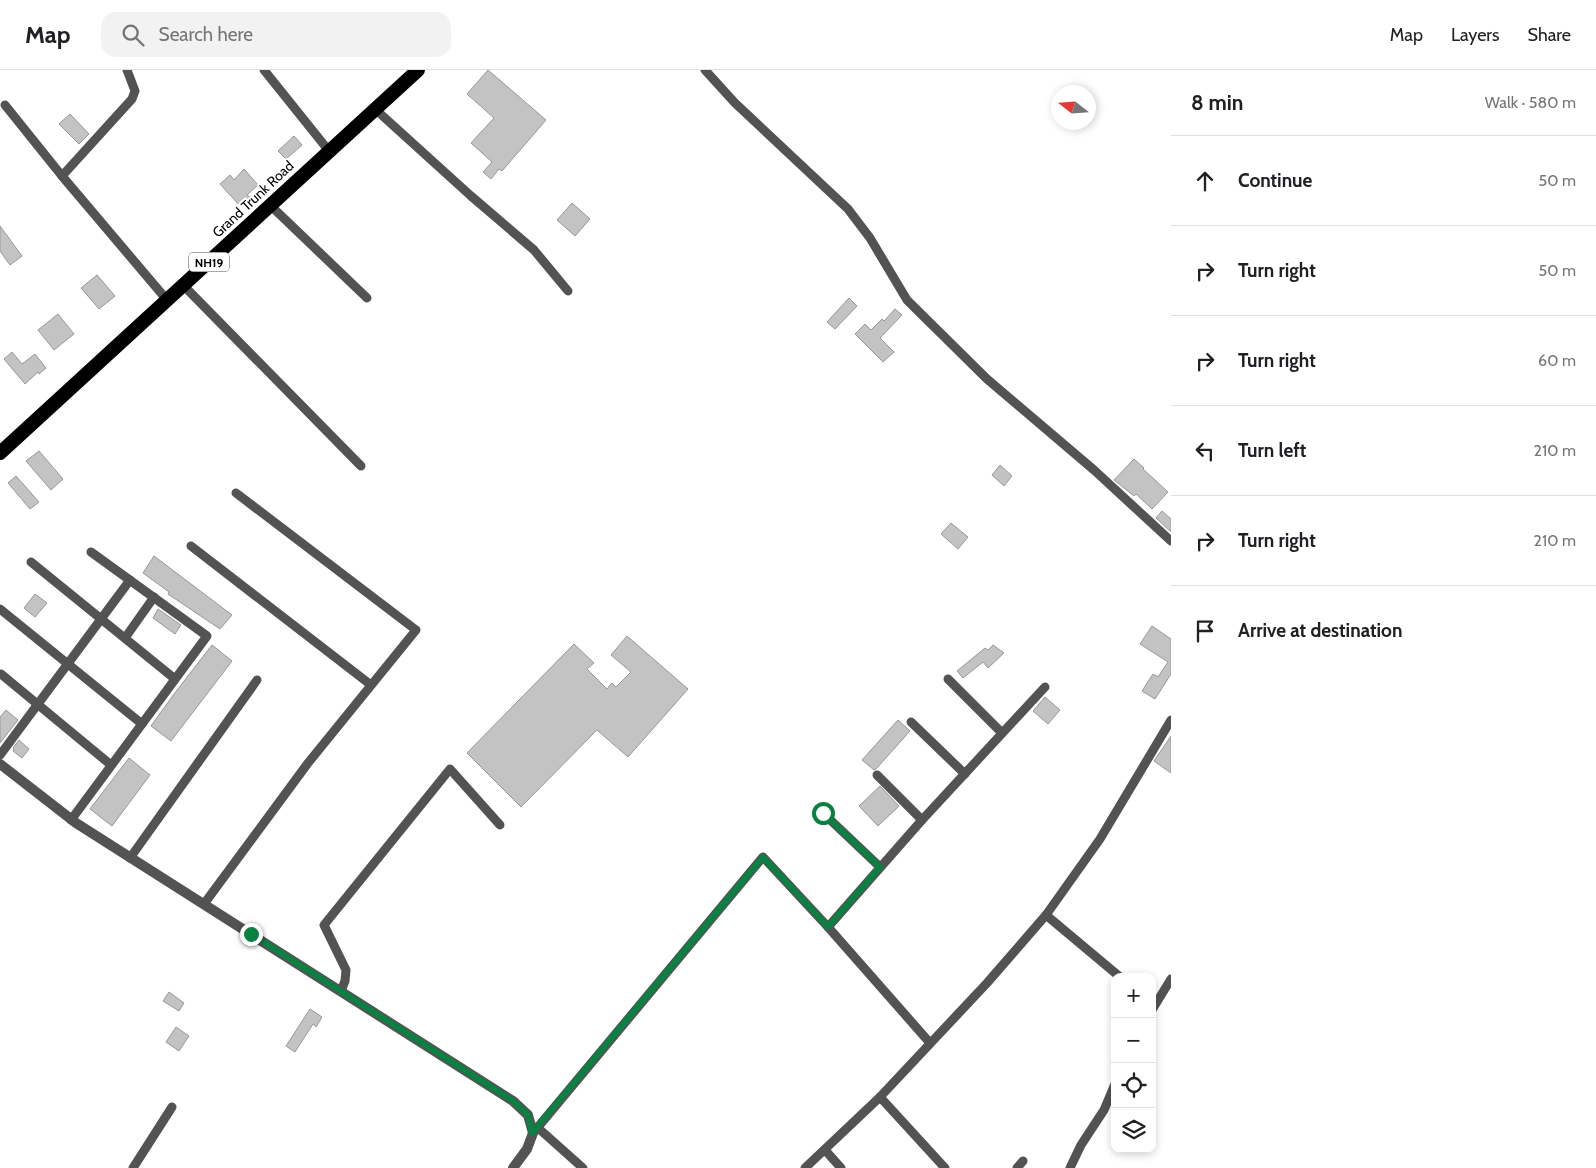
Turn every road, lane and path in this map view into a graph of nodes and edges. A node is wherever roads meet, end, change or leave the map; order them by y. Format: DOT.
graph roads {
  1 [pos="127,70"];
  2 [pos="264,70"];
  3 [pos="418,70"];
  4 [pos="706,70"];
  5 [pos="5,104"];
  6 [pos="375,109"];
  7 [pos="329,151"];
  8 [pos="62,176"];
  9 [pos="270,206"];
  10 [pos="183,285"];
  11 [pos="568,290"];
  12 [pos="367,298"];
  13 [pos="167,300"];
  14 [pos="0,453"];
  15 [pos="361,466"];
  16 [pos="236,493"];
  17 [pos="1171,541"];
  18 [pos="191,546"];
  19 [pos="91,552"];
  20 [pos="31,562"];
  21 [pos="130,580"];
  22 [pos="154,597"];
  23 [pos="0,609"];
  24 [pos="101,619"];
  25 [pos="125,638"];
  26 [pos="68,664"];
  27 [pos="1,674"];
  28 [pos="175,679"];
  29 [pos="948,679"];
  30 [pos="257,680"];
  31 [pos="371,685"];
  32 [pos="1045,686"];
  33 [pos="38,704"];
  34 [pos="1171,720"];
  35 [pos="911,722"];
  36 [pos="142,724"];
  37 [pos="1002,733"];
  38 [pos="0,755"];
  39 [pos="0,764"];
  40 [pos="111,765"];
  41 [pos="965,774"];
  42 [pos="877,775"];
  43 [pos="823,813"];
  44 [pos="71,820"];
  45 [pos="922,820"];
  46 [pos="500,825"];
  47 [pos="130,858"];
  48 [pos="880,867"];
  49 [pos="204,904"];
  50 [pos="1046,914"];
  51 [pos="828,927"];
  52 [pos="1115,973"];
  53 [pos="1171,979"];
  54 [pos="341,991"];
  55 [pos="1156,1002"];
  56 [pos="930,1043"];
  57 [pos="1111,1093"];
  58 [pos="880,1097"];
  59 [pos="172,1107"];
  60 [pos="535,1130"];
  61 [pos="824,1150"];
  62 [pos="133,1168"];
  63 [pos="513,1168"];
  64 [pos="583,1168"];
  65 [pos="805,1168"];
  66 [pos="841,1168"];
  67 [pos="945,1168"];
  68 [pos="1070,1168"];
  1 -- 8 [label="street"];
  2 -- 7 [label="street"];
  3 -- 6 [label="highway, Grand Trunk Road / NH19"];
  4 -- 17 [label="street"];
  5 -- 8 [label="street"];
  6 -- 7 [label="highway, Grand Trunk Road / NH19"];
  6 -- 11 [label="street"];
  7 -- 9 [label="highway, Grand Trunk Road / NH19"];
  8 -- 13 [label="street"];
  9 -- 10 [label="highway, Grand Trunk Road / NH19"];
  9 -- 12 [label="street"];
  10 -- 13 [label="highway, Grand Trunk Road / NH19"];
  10 -- 15 [label="street"];
  13 -- 14 [label="highway, Grand Trunk Road / NH19"];
  16 -- 31 [label="street"];
  18 -- 31 [label="street"];
  19 -- 21 [label="street"];
  20 -- 24 [label="street"];
  21 -- 22 [label="street"];
  21 -- 24 [label="street"];
  22 -- 25 [label="street"];
  22 -- 28 [label="street"];
  23 -- 26 [label="street"];
  24 -- 25 [label="street"];
  24 -- 26 [label="street"];
  25 -- 28 [label="street"];
  26 -- 33 [label="street"];
  26 -- 36 [label="street"];
  27 -- 33 [label="street"];
  28 -- 36 [label="street"];
  29 -- 37 [label="street"];
  30 -- 47 [label="street"];
  31 -- 49 [label="street"];
  32 -- 37 [label="street"];
  33 -- 38 [label="street"];
  33 -- 40 [label="street"];
  34 -- 50 [label="street"];
  35 -- 41 [label="street"];
  36 -- 40 [label="street"];
  37 -- 41 [label="street"];
  39 -- 44 [label="street"];
  40 -- 44 [label="street"];
  41 -- 45 [label="street"];
  42 -- 45 [label="street"];
  43 -- 48 [label="street"];
  44 -- 47 [label="street"];
  45 -- 48 [label="street"];
  46 -- 54 [label="street"];
  47 -- 49 [label="street"];
  48 -- 51 [label="street"];
  49 -- 54 [label="street"];
  50 -- 52 [label="street"];
  50 -- 56 [label="street"];
  51 -- 56 [label="street"];
  51 -- 60 [label="street"];
  53 -- 55 [label="street"];
  54 -- 60 [label="street"];
  56 -- 58 [label="street"];
  57 -- 68 [label="street"];
  58 -- 61 [label="street"];
  58 -- 67 [label="street"];
  59 -- 62 [label="street"];
  60 -- 63 [label="street"];
  60 -- 64 [label="street"];
  61 -- 65 [label="street"];
  61 -- 66 [label="street"];
}
